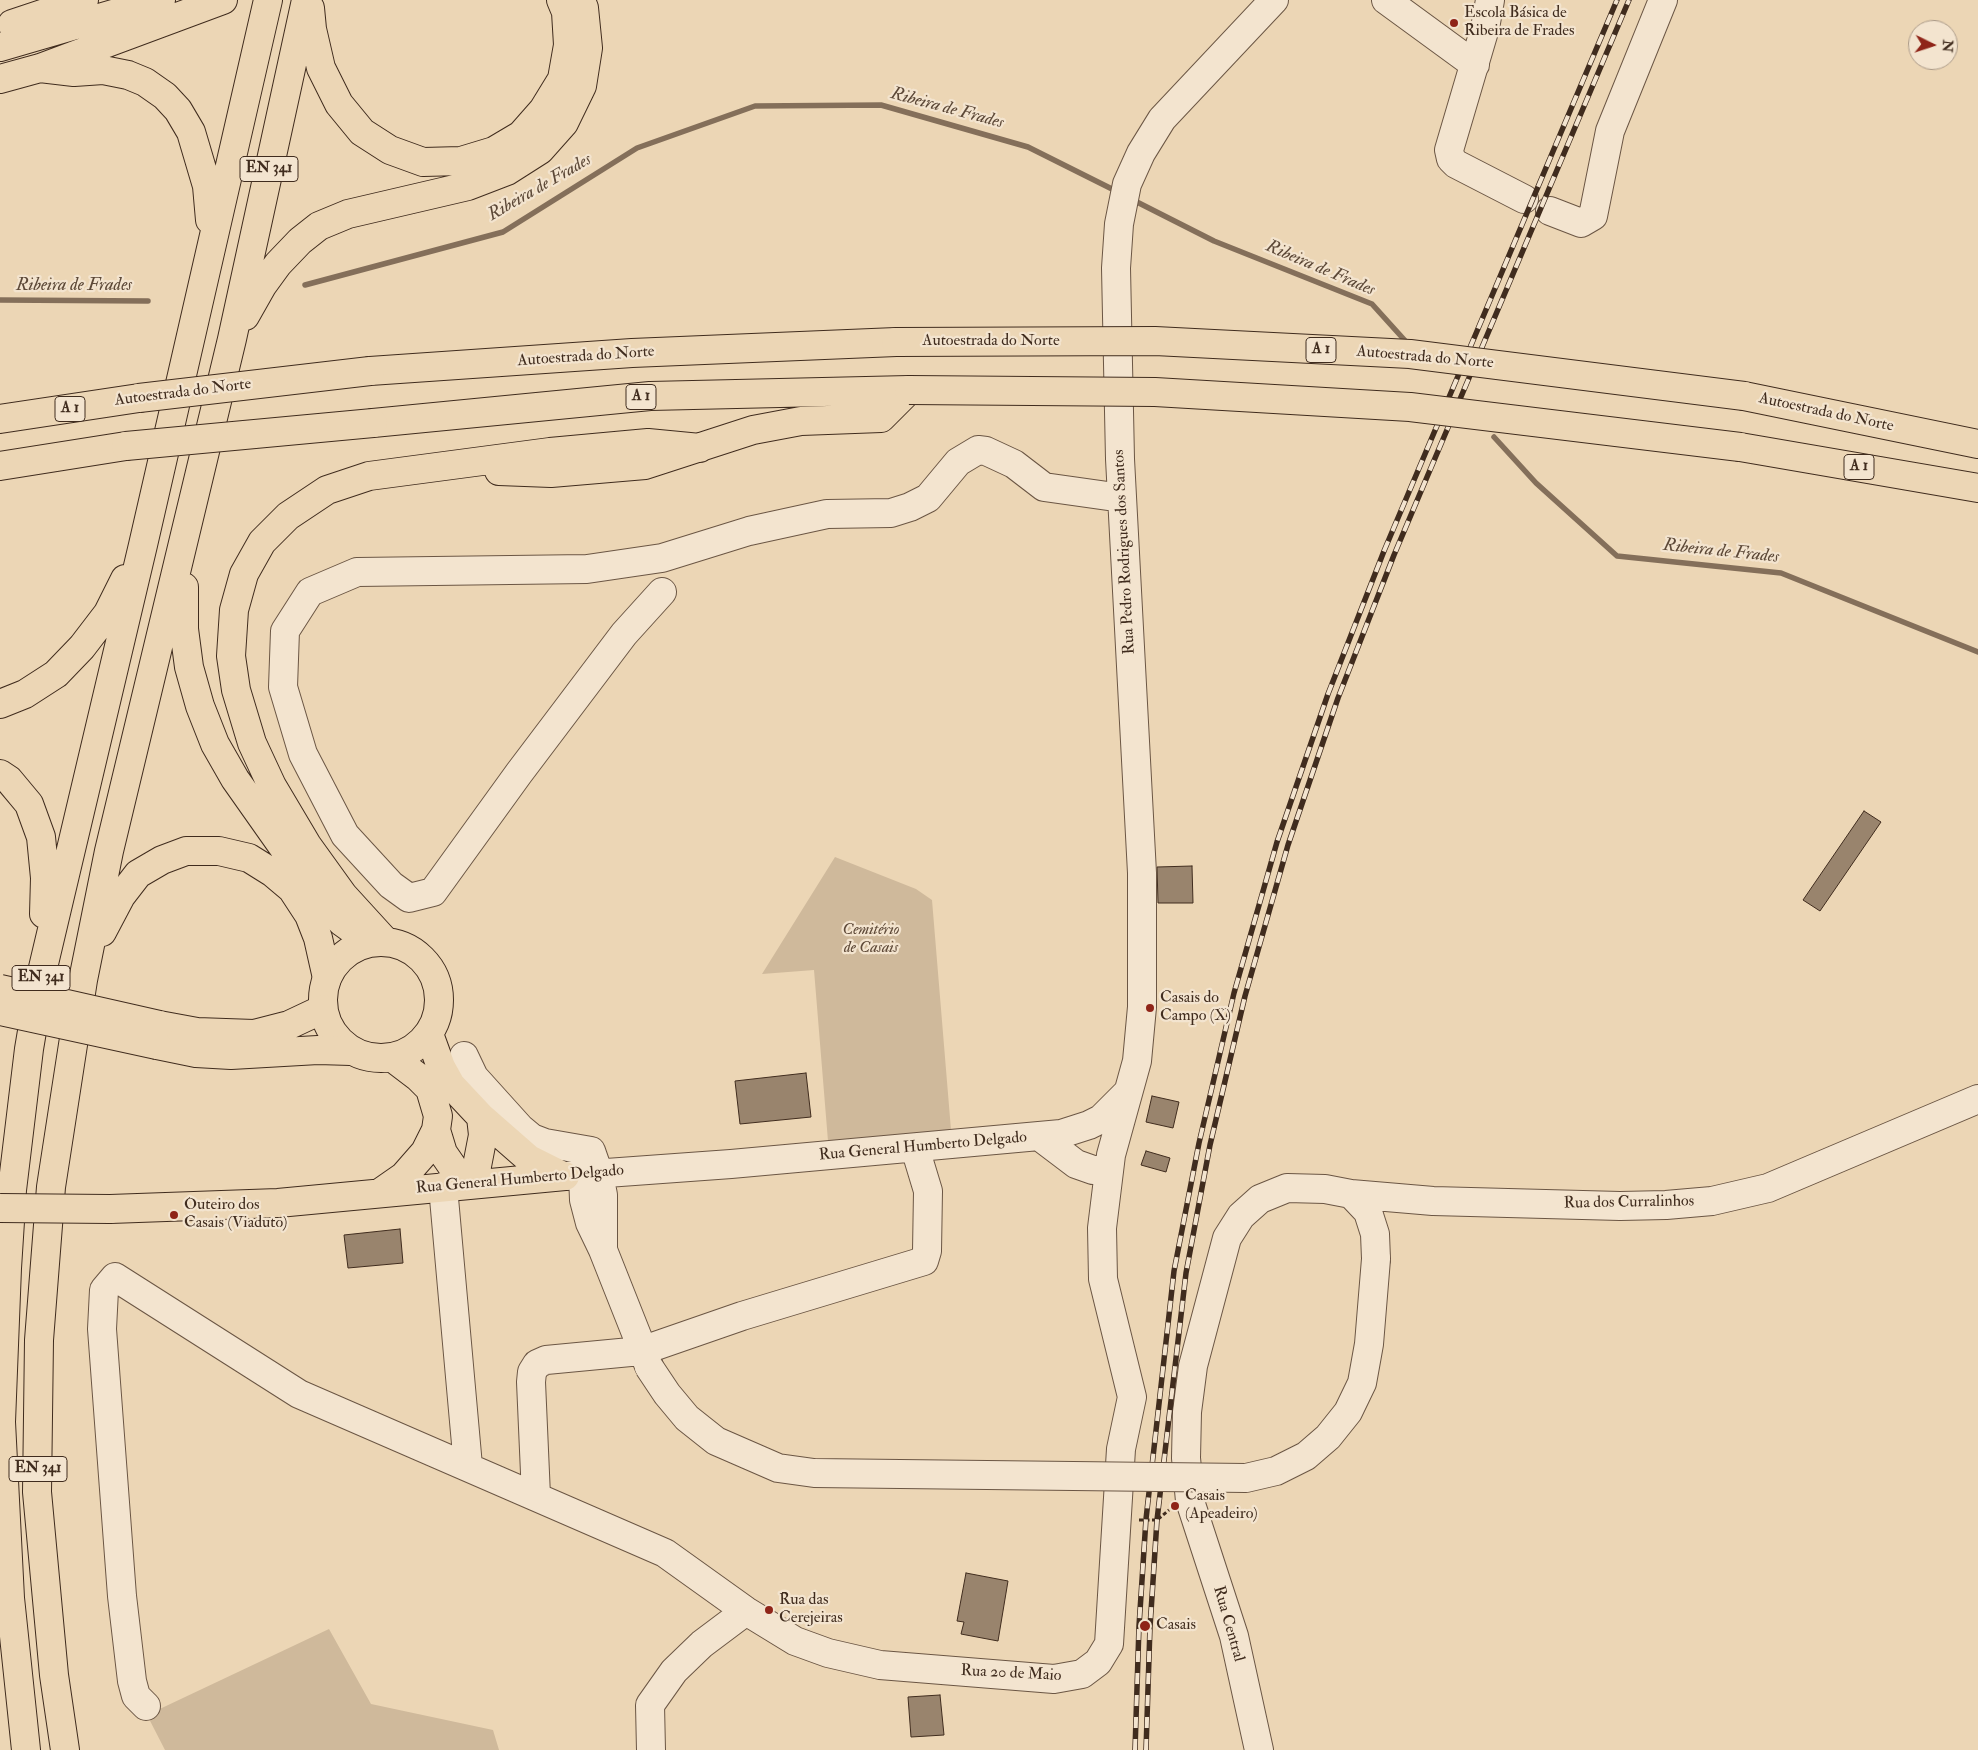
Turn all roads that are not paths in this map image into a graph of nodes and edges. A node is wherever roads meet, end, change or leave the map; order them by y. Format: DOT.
graph roads {
  1 [pos="84,0"];
  2 [pos="161,0"];
  3 [pos="223,0"];
  4 [pos="268,0"];
  5 [pos="307,0"];
  6 [pos="561,0"];
  7 [pos="581,0"];
  8 [pos="1274,0"];
  9 [pos="1386,0"];
  10 [pos="1490,0"];
  11 [pos="1663,0"];
  12 [pos="0,29"];
  13 [pos="0,47"];
  14 [pos="1475,65"];
  15 [pos="40,68"];
  16 [pos="0,79"];
  17 [pos="1524,199"];
  18 [pos="1550,211"];
  19 [pos="212,242"];
  20 [pos="232,339"];
  21 [pos="909,390"];
  22 [pos="0,419"];
  23 [pos="1978,444"];
  24 [pos="0,466"];
  25 [pos="1978,488"];
  26 [pos="1122,498"];
  27 [pos="188,523"];
  28 [pos="144,545"];
  29 [pos="662,592"];
  30 [pos="0,704"];
  31 [pos="0,774"];
  32 [pos="378,942"];
  33 [pos="42,972"];
  34 [pos="327,978"];
  35 [pos="83,980"];
  36 [pos="0,989"];
  37 [pos="323,1010"];
  38 [pos="0,1011"];
  39 [pos="429,1034"];
  40 [pos="158,1035"];
  41 [pos="351,1051"];
  42 [pos="464,1056"];
  43 [pos="392,1058"];
  44 [pos="1129,1091"];
  45 [pos="1978,1099"];
  46 [pos="481,1117"];
  47 [pos="436,1130"];
  48 [pos="1050,1135"];
  49 [pos="915,1148"];
  50 [pos="1110,1162"];
  51 [pos="640,1170"];
  52 [pos="582,1175"];
  53 [pos="538,1178"];
  54 [pos="454,1186"];
  55 [pos="381,1192"];
  56 [pos="1351,1194"];
  57 [pos="0,1208"];
  58 [pos="597,1221"];
  59 [pos="645,1359"];
  60 [pos="468,1466"];
  61 [pos="536,1496"];
  62 [pos="1189,1498"];
  63 [pos="746,1611"];
  64 [pos="146,1706"];
  65 [pos="26,1750"];
  66 [pos="65,1750"];
  67 [pos="651,1750"];
  68 [pos="1259,1750"];
  1 -- 12 [label="main road"];
  2 -- 13 [label="main road"];
  3 -- 15 [label="main road"];
  4 -- 19 [label="main road, EN 341"];
  5 -- 6 [label="main road"];
  5 -- 20 [label="main road, EN 341"];
  7 -- 20 [label="main road"];
  8 -- 26 [label="street, Rua Pedro Rodrigues dos Santos"];
  9 -- 14 [label="street"];
  10 -- 14 [label="street"];
  11 -- 18 [label="street"];
  14 -- 17 [label="street"];
  15 -- 16 [label="main road"];
  15 -- 19 [label="main road"];
  19 -- 28 [label="main road, EN 341"];
  20 -- 27 [label="main road, EN 341"];
  21 -- 24 [label="main road, A 1, bridge"];
  21 -- 25 [label="main road, A 1, bridge"];
  21 -- 32 [label="main road"];
  22 -- 23 [label="main road, Autoestrada do Norte / A 1, bridge"];
  26 -- 29 [label="street"];
  26 -- 44 [label="street, Rua Pedro Rodrigues dos Santos"];
  27 -- 32 [label="main road"];
  27 -- 35 [label="main road, EN 341"];
  28 -- 30 [label="main road"];
  28 -- 33 [label="main road, EN 341"];
  31 -- 33 [label="main road"];
  32 -- 34 [label="main road"];
  32 -- 39 [label="main road"];
  33 -- 65 [label="main road, EN 341"];
  34 -- 35 [label="main road"];
  34 -- 37 [label="main road"];
  35 -- 66 [label="main road, EN 341"];
  36 -- 40 [label="main road, bridge"];
  37 -- 40 [label="main road"];
  37 -- 41 [label="main road"];
  38 -- 40 [label="main road, bridge"];
  39 -- 43 [label="main road"];
  39 -- 46 [label="main road"];
  40 -- 41 [label="main road"];
  41 -- 43 [label="main road"];
  42 -- 52 [label="street"];
  43 -- 47 [label="main road"];
  44 -- 48 [label="street, Rua General Humberto Delgado"];
  44 -- 50 [label="street, Rua Pedro Rodrigues dos Santos"];
  45 -- 56 [label="street, Rua dos Curralinhos"];
  46 -- 52 [label="main road"];
  46 -- 54 [label="main road"];
  47 -- 54 [label="main road"];
  47 -- 55 [label="main road"];
  48 -- 49 [label="street, Rua General Humberto Delgado"];
  48 -- 50 [label="street, Rua General Humberto Delgado"];
  49 -- 51 [label="street, Rua General Humberto Delgado"];
  49 -- 59 [label="street"];
  50 -- 63 [label="street, Rua 20 de Maio"];
  51 -- 52 [label="street, Rua General Humberto Delgado"];
  51 -- 58 [label="street"];
  52 -- 53 [label="main road, Rua General Humberto Delgado"];
  52 -- 58 [label="street"];
  53 -- 54 [label="main road, Rua General Humberto Delgado"];
  53 -- 58 [label="street"];
  54 -- 55 [label="main road, Rua General Humberto Delgado"];
  54 -- 60 [label="street"];
  55 -- 57 [label="main road, Rua General Humberto Delgado, bridge"];
  56 -- 59 [label="street, bridge"];
  56 -- 62 [label="street, Rua dos Curralinhos"];
  58 -- 59 [label="street"];
  59 -- 61 [label="street"];
  60 -- 61 [label="street, Rua 20 de Maio"];
  60 -- 64 [label="street, Rua 20 de Maio"];
  61 -- 63 [label="street, Rua 20 de Maio"];
  62 -- 68 [label="street, Rua Central"];
  63 -- 67 [label="street"];
}
